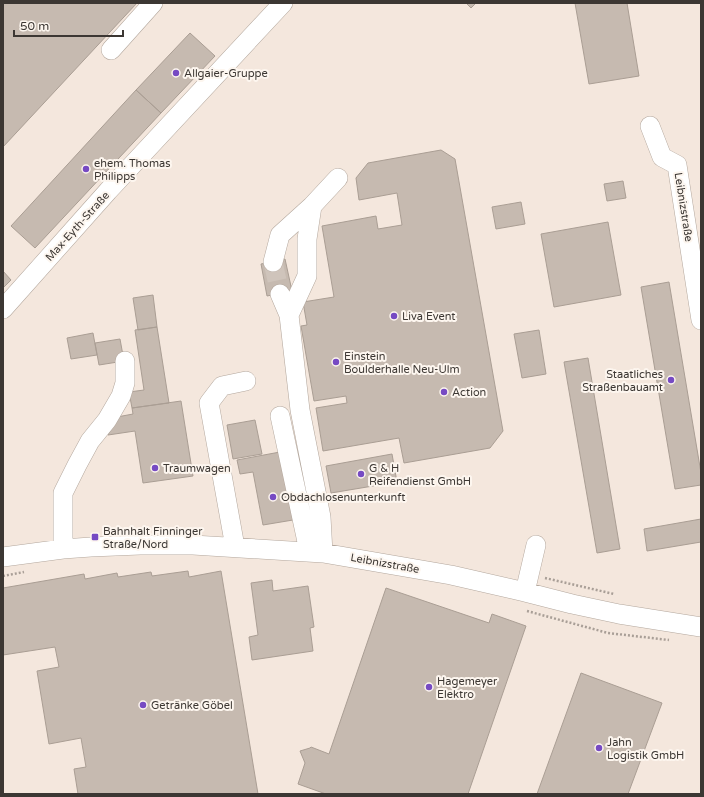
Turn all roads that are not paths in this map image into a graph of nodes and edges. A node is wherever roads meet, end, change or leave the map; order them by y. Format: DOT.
graph roads {
  1 [pos="153,3"];
  2 [pos="283,3"];
  3 [pos="110,50"];
  4 [pos="650,126"];
  5 [pos="338,178"];
  6 [pos="312,206"];
  7 [pos="273,262"];
  8 [pos="280,294"];
  9 [pos="3,309"];
  10 [pos="289,315"];
  11 [pos="701,320"];
  12 [pos="126,361"];
  13 [pos="246,381"];
  14 [pos="280,416"];
  15 [pos="536,545"];
  16 [pos="235,547"];
  17 [pos="63,549"];
  18 [pos="316,552"];
  19 [pos="3,558"];
  20 [pos="525,592"];
  21 [pos="701,627"];
  1 -- 3 [label="street"];
  2 -- 9 [label="street, Max-Eyth-Straße"];
  4 -- 11 [label="street, Leibnizstraße"];
  5 -- 6 [label="street"];
  6 -- 7 [label="street"];
  6 -- 10 [label="street"];
  8 -- 10 [label="street"];
  10 -- 18 [label="street"];
  12 -- 17 [label="street"];
  13 -- 16 [label="street"];
  14 -- 18 [label="street"];
  15 -- 20 [label="street"];
  16 -- 17 [label="street, Leibnizstraße"];
  16 -- 18 [label="street, Leibnizstraße"];
  17 -- 19 [label="street, Leibnizstraße"];
  18 -- 20 [label="street, Leibnizstraße"];
  20 -- 21 [label="street, Leibnizstraße"];
}
